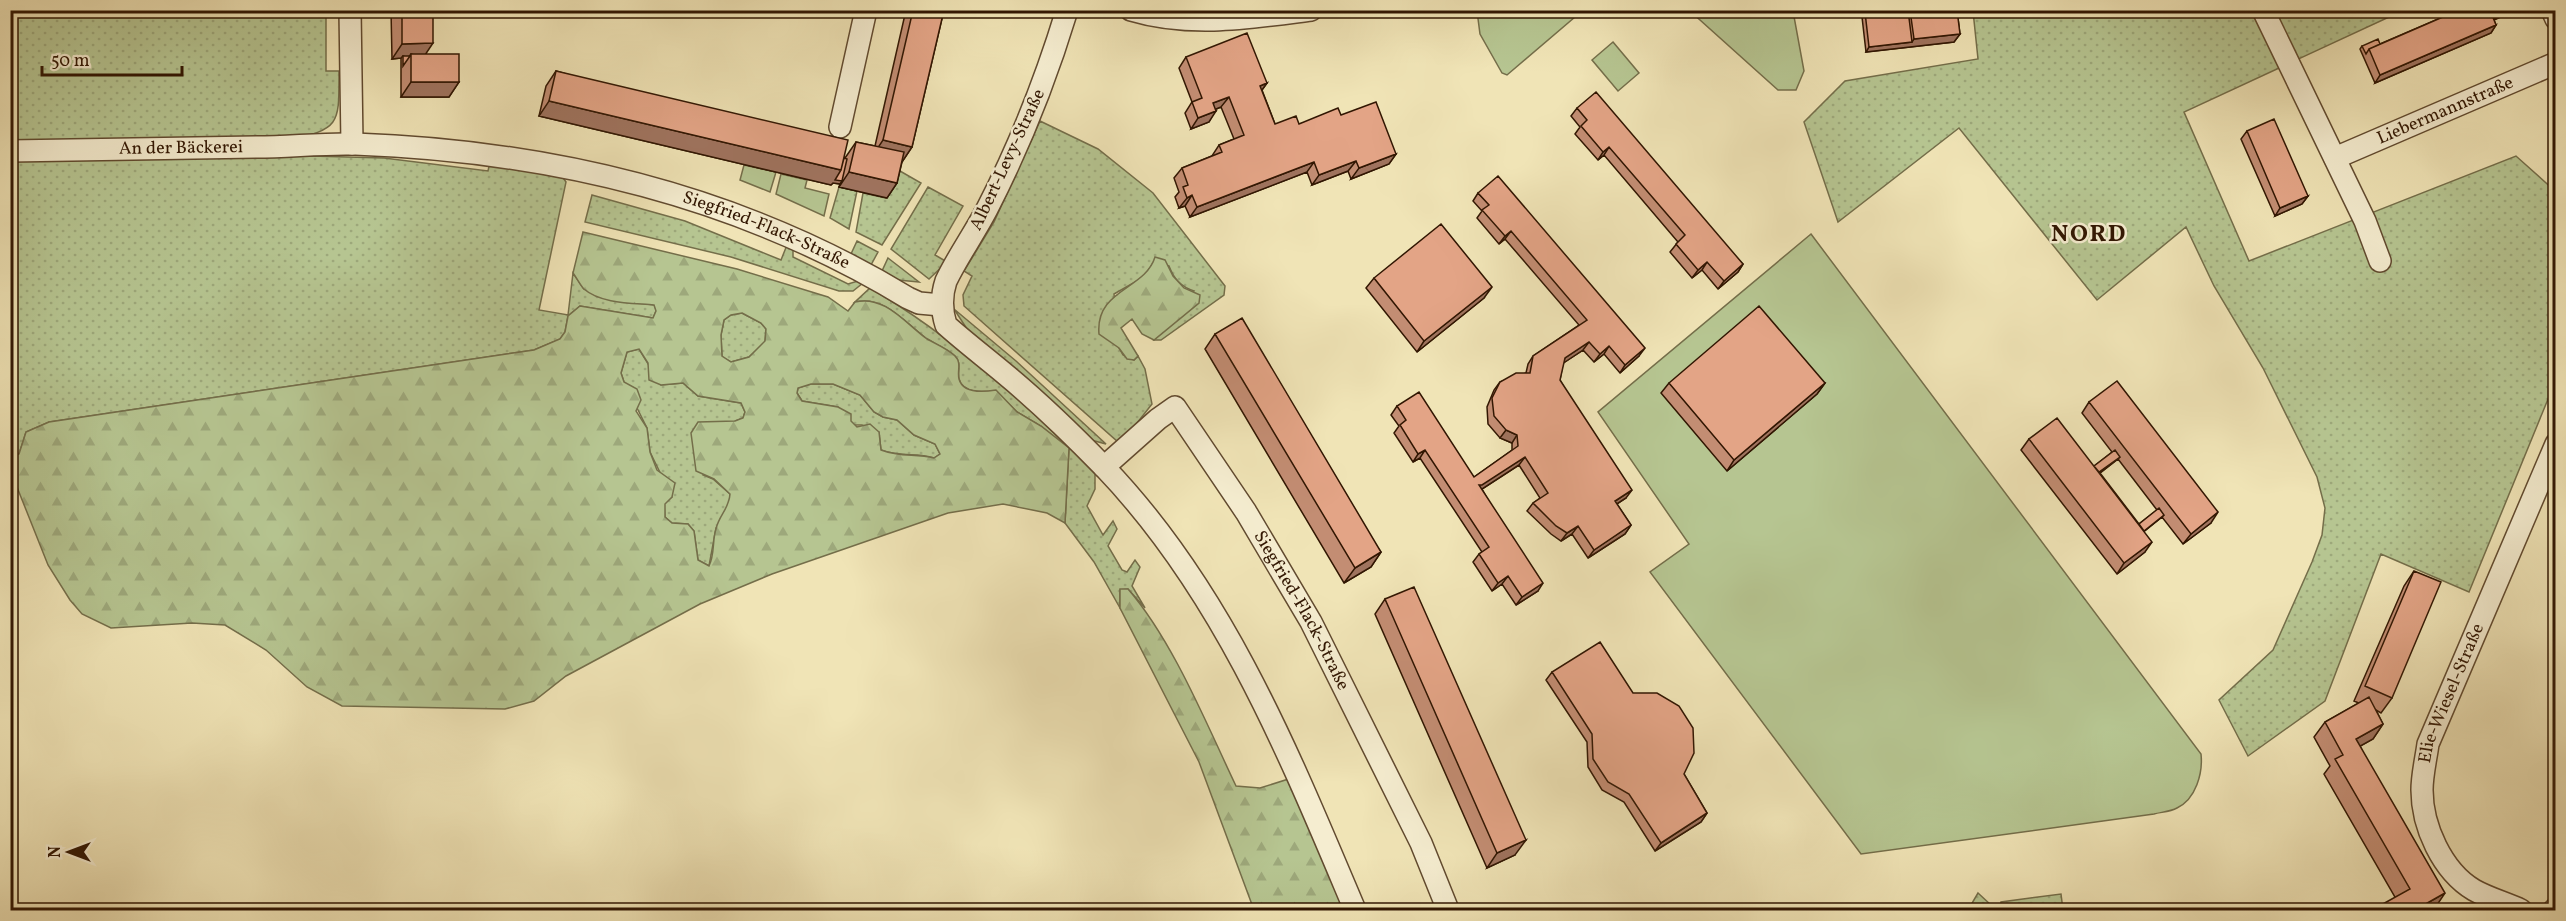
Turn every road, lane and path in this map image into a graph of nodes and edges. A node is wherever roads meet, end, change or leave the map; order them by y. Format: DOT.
graph roads {
  1 [pos="350,10"];
  2 [pos="866,10"];
  3 [pos="1067,10"];
  4 [pos="1131,10"];
  5 [pos="1311,10"];
  6 [pos="2263,10"];
  7 [pos="2552,10"];
  8 [pos="2556,19"];
  9 [pos="2556,63"];
  10 [pos="840,127"];
  11 [pos="352,144"];
  12 [pos="10,150"];
  13 [pos="2335,158"];
  14 [pos="2380,261"];
  15 [pos="941,305"];
  16 [pos="2556,444"];
  17 [pos="1104,467"];
  18 [pos="1355,910"];
  19 [pos="1448,910"];
  20 [pos="2521,910"];
  1 -- 11 [label="street"];
  2 -- 10 [label="street"];
  3 -- 15 [label="street, Albert-Levy-Straße"];
  4 -- 5 [label="street"];
  6 -- 13 [label="street"];
  7 -- 8 [label="street"];
  9 -- 13 [label="street, Liebermannstraße"];
  11 -- 12 [label="street, An der Bäckerei"];
  11 -- 15 [label="street, Siegfried-Flack-Straße"];
  13 -- 14 [label="street"];
  15 -- 17 [label="street"];
  16 -- 20 [label="street, Elie-Wiesel-Straße"];
  17 -- 18 [label="street"];
  17 -- 19 [label="street, Siegfried-Flack-Straße"];
}
